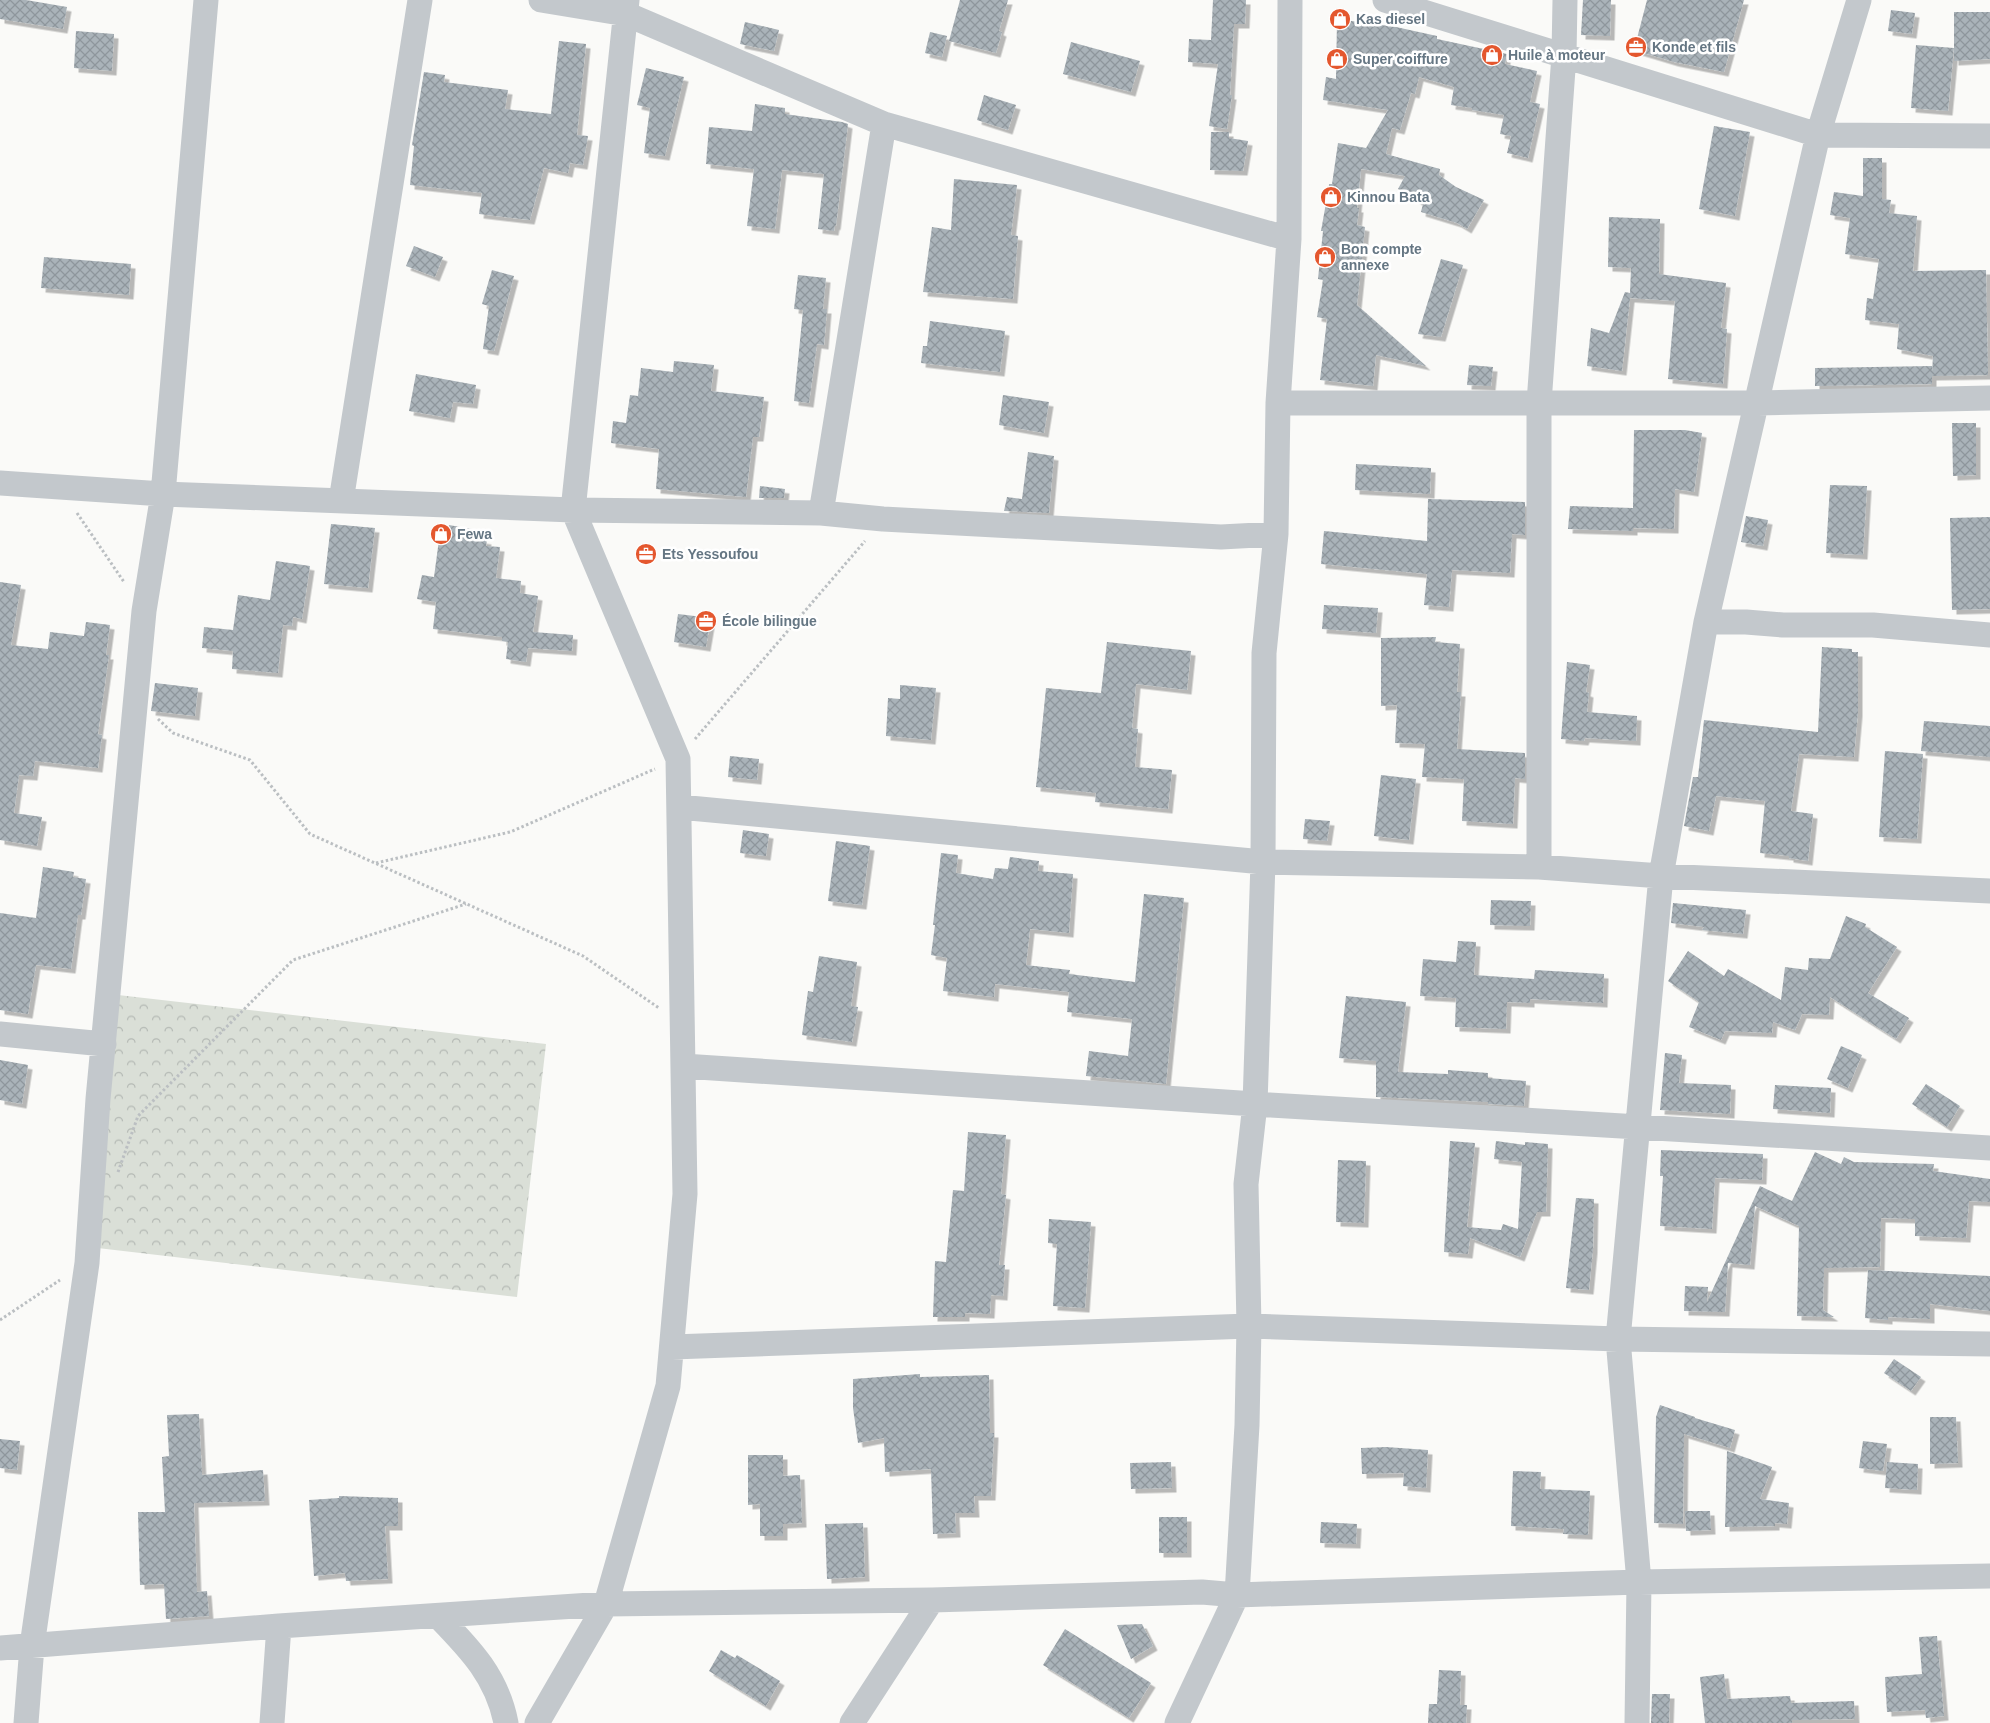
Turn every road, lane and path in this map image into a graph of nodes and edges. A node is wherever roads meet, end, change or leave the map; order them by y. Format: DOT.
graph roads {
  1 [pos="206,0"];
  2 [pos="420,0"];
  3 [pos="541,0"];
  4 [pos="1290,0"];
  5 [pos="1385,0"];
  6 [pos="1565,0"];
  7 [pos="1859,0"];
  8 [pos="626,7"];
  9 [pos="1564,55"];
  10 [pos="884,124"];
  11 [pos="1818,135"];
  12 [pos="1990,136"];
  13 [pos="1289,239"];
  14 [pos="1990,398"];
  15 [pos="1278,403"];
  16 [pos="1539,403"];
  17 [pos="1758,403"];
  18 [pos="0,484"];
  19 [pos="59,488"];
  20 [pos="163,494"];
  21 [pos="341,501"];
  22 [pos="573,510"];
  23 [pos="821,513"];
  24 [pos="1276,534"];
  25 [pos="144,611"];
  26 [pos="1706,622"];
  27 [pos="1990,635"];
  28 [pos="153,715"];
  29 [pos="679,807"];
  30 [pos="1262,862"];
  31 [pos="1539,867"];
  32 [pos="1661,876"];
  33 [pos="1990,891"];
  34 [pos="466,904"];
  35 [pos="682,1024"];
  36 [pos="0,1034"];
  37 [pos="104,1044"];
  38 [pos="683,1066"];
  39 [pos="1255,1104"];
  40 [pos="1636,1126"];
  41 [pos="1990,1148"];
  42 [pos="116,1180"];
  43 [pos="87,1263"];
  44 [pos="0,1320"];
  45 [pos="1248,1326"];
  46 [pos="1618,1339"];
  47 [pos="1990,1344"];
  48 [pos="672,1346"];
  49 [pos="1990,1576"];
  50 [pos="1639,1582"];
  51 [pos="1237,1595"];
  52 [pos="932,1600"];
  53 [pos="606,1604"];
  54 [pos="438,1616"];
  55 [pos="279,1626"];
  56 [pos="32,1646"];
  57 [pos="0,1648"];
  58 [pos="26,1723"];
  59 [pos="272,1723"];
  60 [pos="506,1723"];
  61 [pos="537,1723"];
  62 [pos="852,1723"];
  63 [pos="1177,1723"];
  64 [pos="1637,1723"];
  1 -- 20 [label="street"];
  2 -- 21 [label="street"];
  3 -- 8 [label="street"];
  4 -- 13 [label="street"];
  5 -- 9 [label="street"];
  6 -- 9 [label="street"];
  7 -- 11 [label="street"];
  8 -- 10 [label="street"];
  8 -- 22 [label="street"];
  9 -- 11 [label="street"];
  9 -- 16 [label="street"];
  10 -- 13 [label="street"];
  10 -- 23 [label="street"];
  11 -- 12 [label="street"];
  11 -- 17 [label="street"];
  13 -- 15 [label="street"];
  14 -- 17 [label="street"];
  15 -- 16 [label="street"];
  15 -- 24 [label="street"];
  16 -- 17 [label="street"];
  16 -- 31 [label="street"];
  17 -- 26 [label="street"];
  18 -- 19 [label="street"];
  19 -- 20 [label="street"];
  19 -- 25 [label="path"];
  20 -- 21 [label="street"];
  20 -- 25 [label="street"];
  21 -- 22 [label="street"];
  22 -- 23 [label="street"];
  22 -- 29 [label="street"];
  23 -- 24 [label="street"];
  24 -- 30 [label="street"];
  25 -- 37 [label="street"];
  26 -- 27 [label="street"];
  26 -- 32 [label="street"];
  28 -- 34 [label="path"];
  29 -- 30 [label="street"];
  29 -- 35 [label="street"];
  30 -- 31 [label="street"];
  30 -- 39 [label="street"];
  31 -- 32 [label="street"];
  32 -- 33 [label="street"];
  32 -- 40 [label="street"];
  34 -- 35 [label="path"];
  34 -- 42 [label="path"];
  35 -- 38 [label="street"];
  36 -- 37 [label="street"];
  37 -- 43 [label="street"];
  38 -- 39 [label="street"];
  38 -- 48 [label="street"];
  39 -- 40 [label="street"];
  39 -- 45 [label="street"];
  40 -- 41 [label="street"];
  40 -- 46 [label="street"];
  43 -- 44 [label="path"];
  43 -- 56 [label="street"];
  45 -- 46 [label="street"];
  45 -- 48 [label="street"];
  45 -- 51 [label="street"];
  46 -- 47 [label="street"];
  46 -- 50 [label="street"];
  48 -- 53 [label="street"];
  49 -- 50 [label="street"];
  50 -- 51 [label="street"];
  50 -- 64 [label="street"];
  51 -- 52 [label="street"];
  51 -- 63 [label="street"];
  52 -- 53 [label="street"];
  52 -- 62 [label="street"];
  53 -- 54 [label="street"];
  53 -- 61 [label="street"];
  54 -- 55 [label="street"];
  54 -- 60 [label="street"];
  55 -- 56 [label="street"];
  55 -- 59 [label="street"];
  56 -- 57 [label="street"];
  56 -- 58 [label="street"];
}
